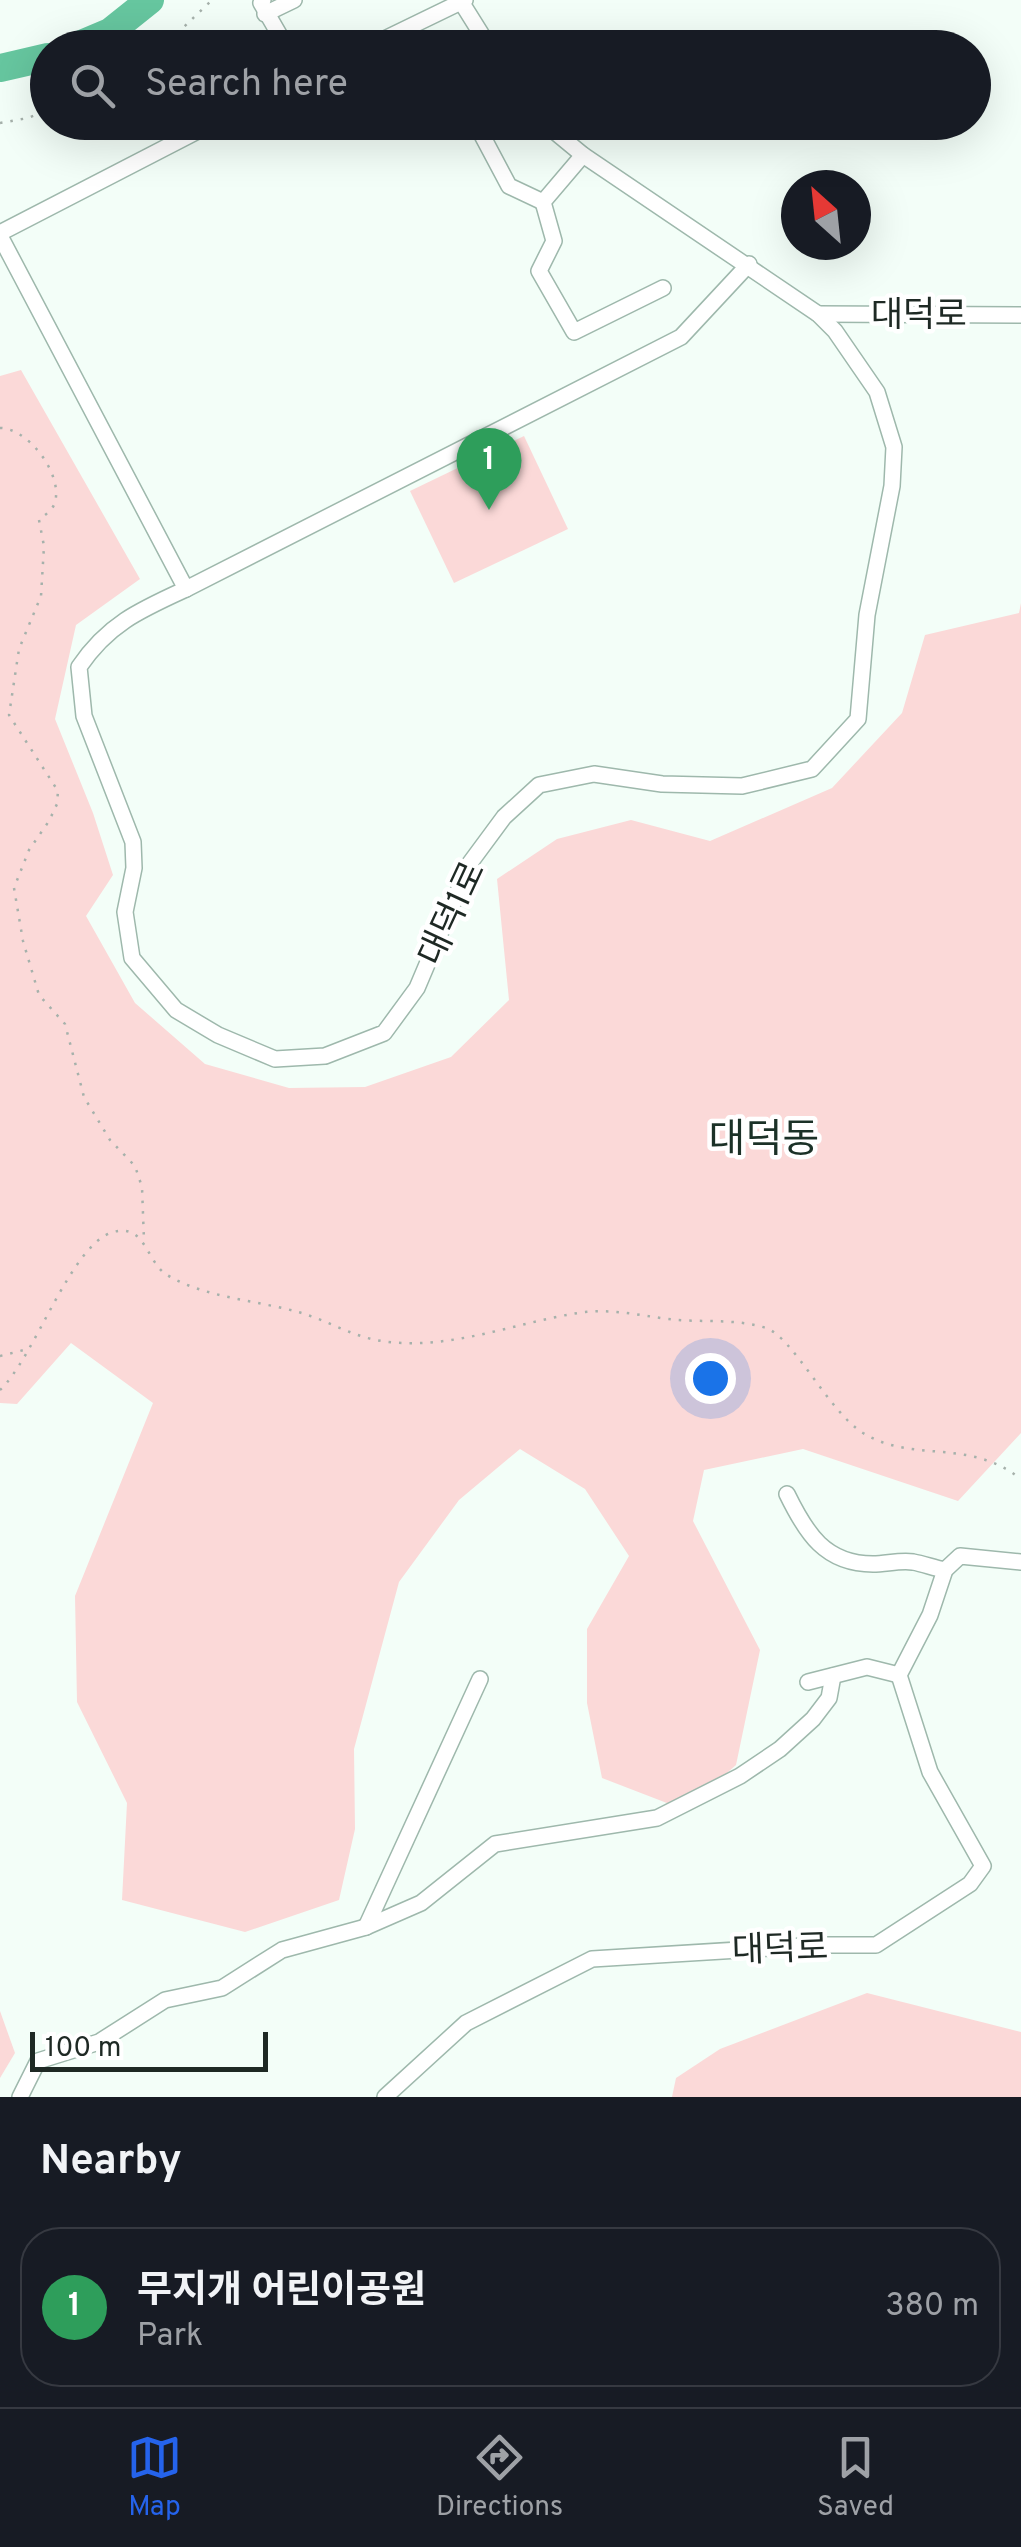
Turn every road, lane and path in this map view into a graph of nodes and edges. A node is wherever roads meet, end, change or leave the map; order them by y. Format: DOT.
graph roads {
  1 [pos="212,0"];
  2 [pos="294,0"];
  3 [pos="462,1"];
  4 [pos="264,7"];
  5 [pos="181,30"];
  6 [pos="276,30"];
  7 [pos="403,30"];
  8 [pos="479,30"];
  9 [pos="30,117"];
  10 [pos="0,122"];
  11 [pos="180,140"];
  12 [pos="485,140"];
  13 [pos="566,140"];
  14 [pos="583,154"];
  15 [pos="543,202"];
  16 [pos="0,234"];
  17 [pos="749,264"];
  18 [pos="662,288"];
  19 [pos="818,314"];
  20 [pos="1021,315"];
  21 [pos="0,428"];
  22 [pos="186,589"];
  23 [pos="144,1241"];
  24 [pos="30,1348"];
  25 [pos="0,1356"];
  26 [pos="0,1390"];
  27 [pos="1021,1479"];
  28 [pos="787,1494"];
  29 [pos="1021,1562"];
  30 [pos="945,1570"];
  31 [pos="898,1675"];
  32 [pos="833,1676"];
  33 [pos="480,1679"];
  34 [pos="808,1682"];
  35 [pos="366,1927"];
  36 [pos="20,2097"];
  37 [pos="385,2097"];
  1 -- 5 [label="path"];
  2 -- 4 [label="street"];
  3 -- 7 [label="street"];
  3 -- 8 [label="street"];
  4 -- 6 [label="street"];
  9 -- 10 [label="path"];
  11 -- 16 [label="street"];
  12 -- 15 [label="street"];
  13 -- 14 [label="street, 대덕1로"];
  14 -- 15 [label="street"];
  14 -- 17 [label="street, 대덕1로"];
  15 -- 18 [label="street"];
  16 -- 22 [label="street"];
  17 -- 19 [label="street, 대덕1로"];
  17 -- 22 [label="street"];
  19 -- 20 [label="street, 대덕로"];
  19 -- 22 [label="street, 대덕1로"];
  21 -- 23 [label="path"];
  23 -- 24 [label="path"];
  23 -- 27 [label="path"];
  24 -- 25 [label="path"];
  24 -- 26 [label="path"];
  28 -- 30 [label="street"];
  29 -- 30 [label="street"];
  30 -- 31 [label="street"];
  31 -- 32 [label="street"];
  31 -- 37 [label="street, 대덕로"];
  32 -- 34 [label="street"];
  32 -- 35 [label="street"];
  33 -- 35 [label="street"];
  35 -- 36 [label="street"];
}
